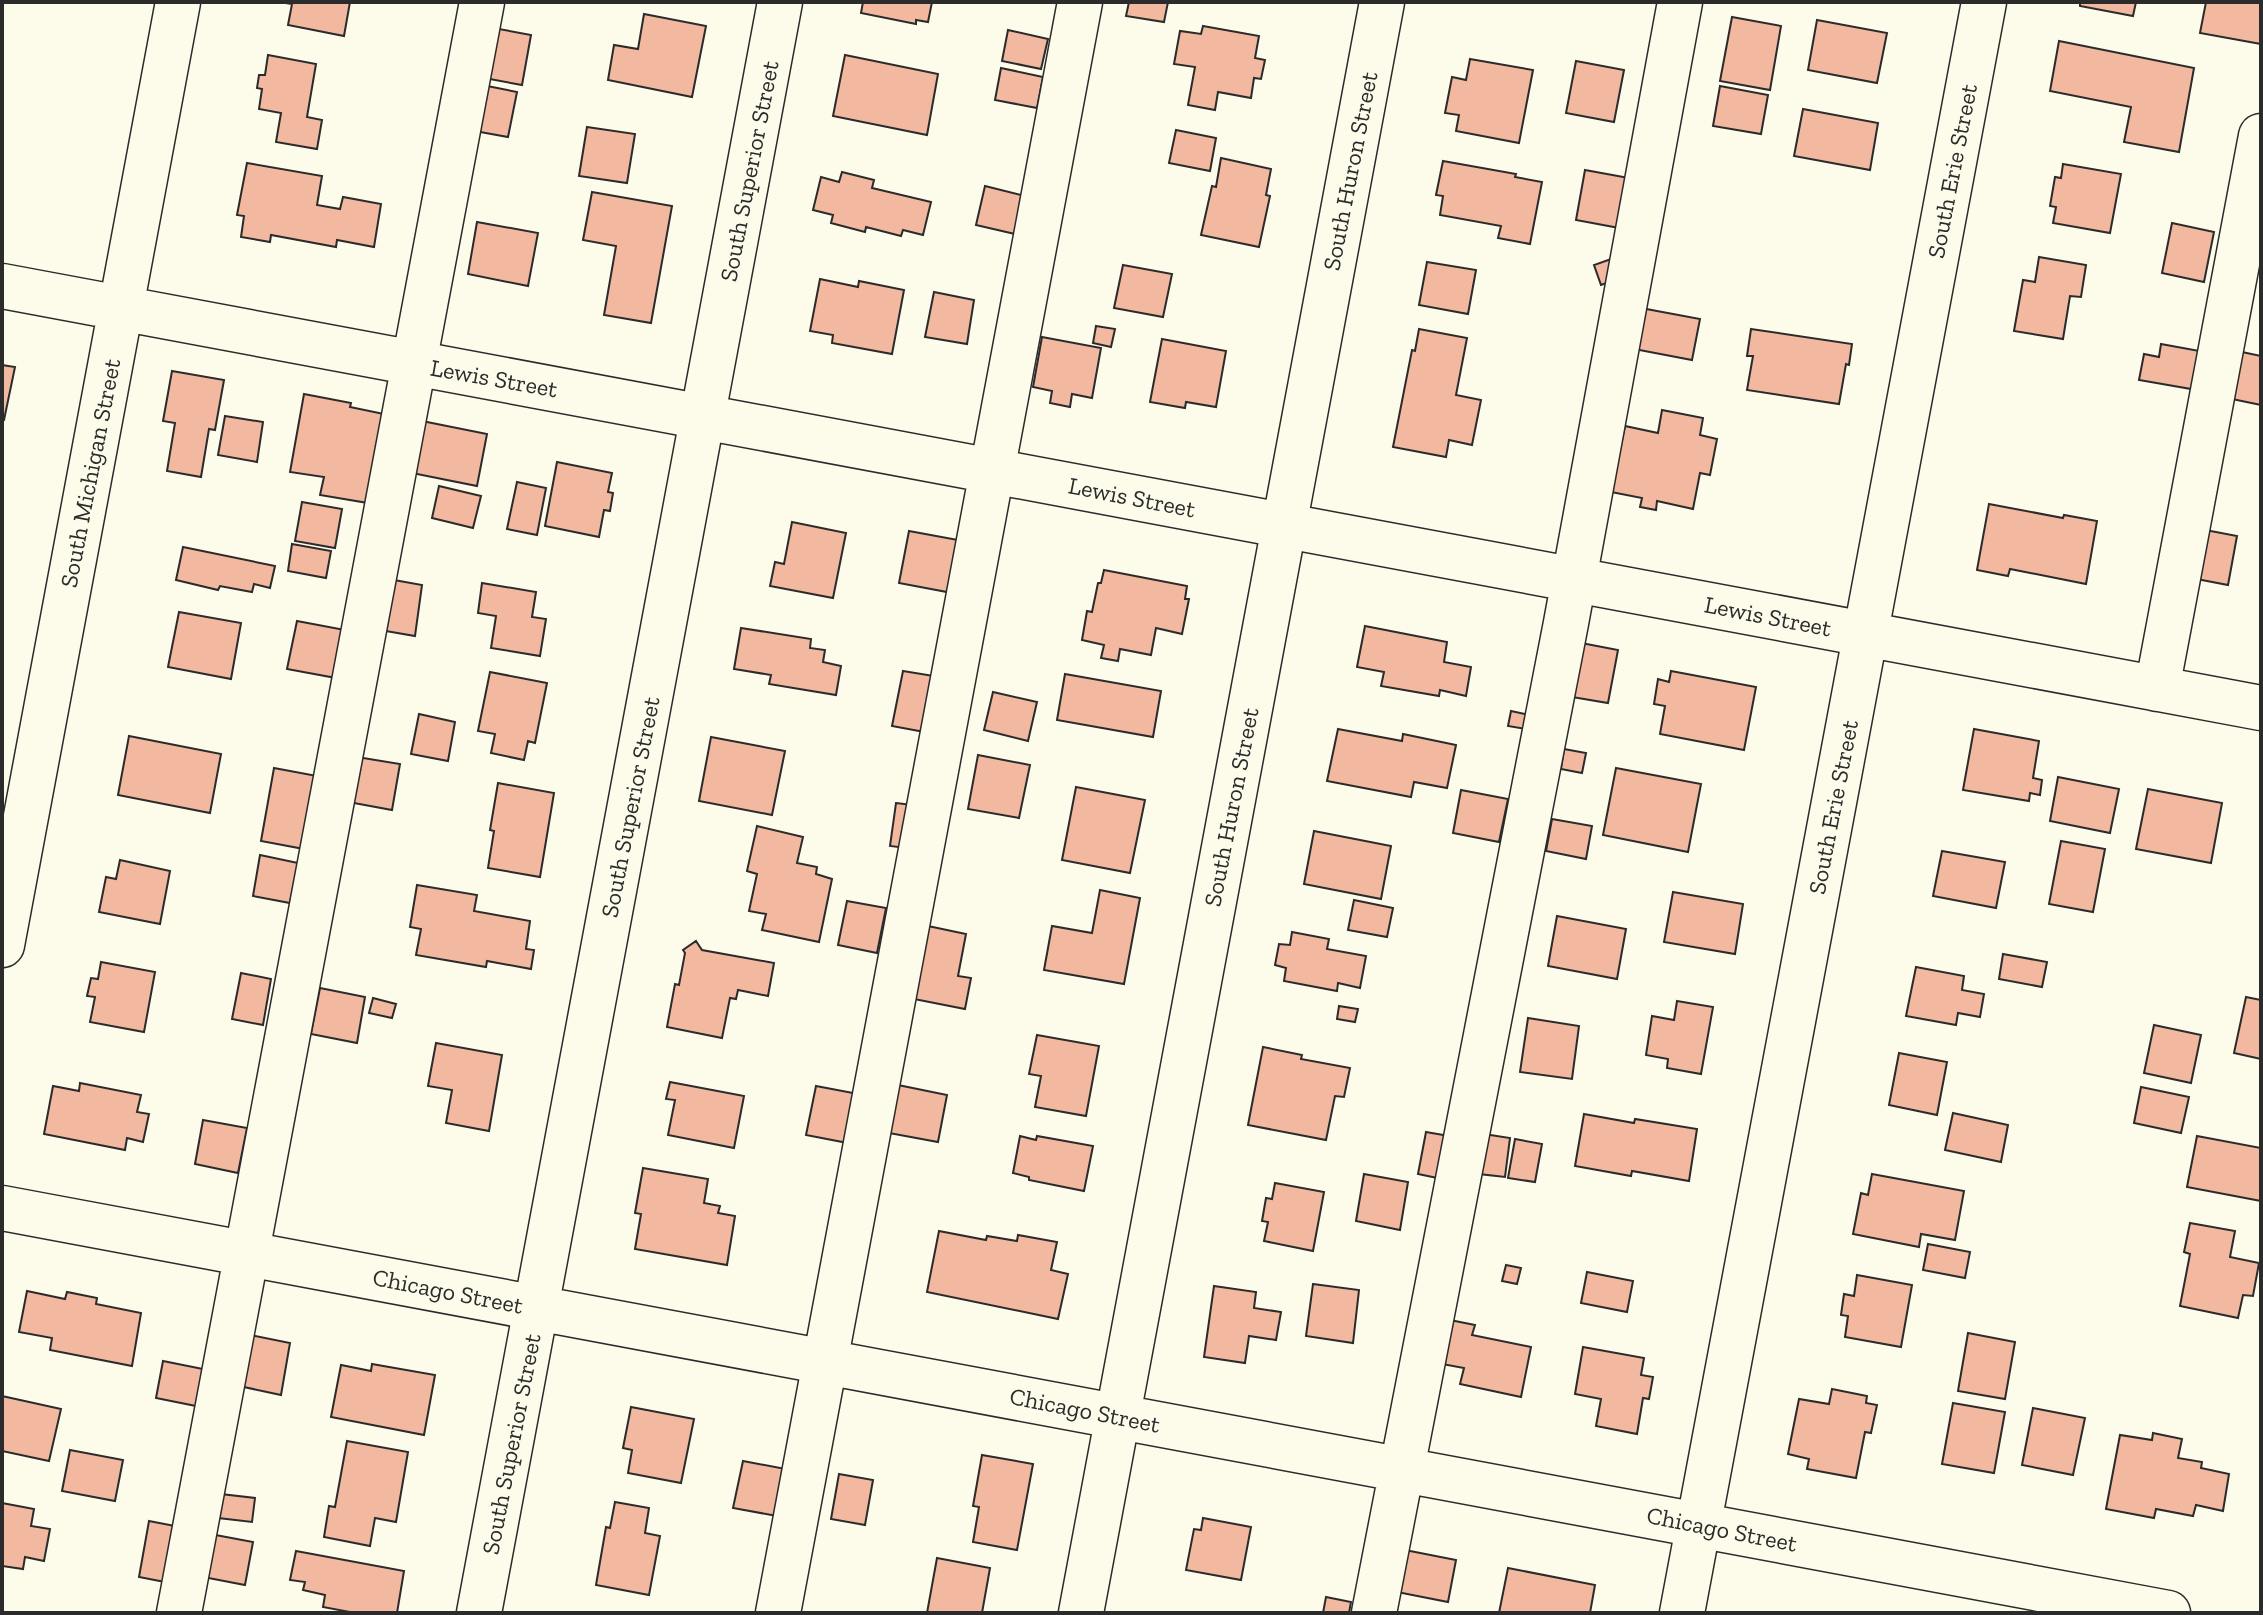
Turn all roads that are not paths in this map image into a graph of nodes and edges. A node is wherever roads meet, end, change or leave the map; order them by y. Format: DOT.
graph roads {
  1 [pos="178,2"];
  2 [pos="482,2"];
  3 [pos="780,2"];
  4 [pos="1080,2"];
  5 [pos="1382,2"];
  6 [pos="1680,2"];
  7 [pos="1984,2"];
  8 [pos="2261,136"];
  9 [pos="2,286"];
  10 [pos="121,308"];
  11 [pos="415,363"];
  12 [pos="703,417"];
  13 [pos="993,471"];
  14 [pos="1284,526"];
  15 [pos="1574,580"];
  16 [pos="1865,634"];
  17 [pos="2157,689"];
  18 [pos="2261,708"];
  19 [pos="2,945"];
  20 [pos="2,1208"];
  21 [pos="246,1253"];
  22 [pos="536,1307"];
  23 [pos="826,1361"];
  24 [pos="1118,1416"];
  25 [pos="1401,1469"];
  26 [pos="1699,1525"];
  27 [pos="179,1613"];
  28 [pos="479,1613"];
  29 [pos="778,1613"];
  30 [pos="1081,1613"];
  31 [pos="1374,1613"];
  32 [pos="1682,1613"];
  33 [pos="2168,1613"];
  1 -- 10 [label="street, South Michigan Street"];
  2 -- 11 [label="street"];
  3 -- 12 [label="street, South Superior Street"];
  4 -- 13 [label="street"];
  5 -- 14 [label="street, South Huron Street"];
  6 -- 15 [label="street"];
  7 -- 16 [label="street, South Erie Street"];
  8 -- 17 [label="street"];
  9 -- 10 [label="street, Lewis Street"];
  10 -- 11 [label="street, Lewis Street"];
  10 -- 19 [label="street, South Michigan Street"];
  11 -- 12 [label="street, Lewis Street"];
  11 -- 21 [label="street"];
  12 -- 13 [label="street, Lewis Street"];
  12 -- 22 [label="street, South Superior Street"];
  13 -- 14 [label="street, Lewis Street"];
  13 -- 23 [label="street"];
  14 -- 15 [label="street, Lewis Street"];
  14 -- 24 [label="street, South Huron Street"];
  15 -- 16 [label="street, Lewis Street"];
  15 -- 25 [label="street"];
  16 -- 17 [label="street, Lewis Street"];
  16 -- 26 [label="street, South Erie Street"];
  17 -- 18 [label="street, Lewis Street"];
  20 -- 21 [label="street, Chicago Street"];
  21 -- 22 [label="street, Chicago Street"];
  21 -- 27 [label="street"];
  22 -- 23 [label="street, Chicago Street"];
  22 -- 28 [label="street, South Superior Street"];
  23 -- 24 [label="street, Chicago Street"];
  23 -- 29 [label="street"];
  24 -- 25 [label="street, Chicago Street"];
  24 -- 30 [label="street, South Huron Street"];
  25 -- 26 [label="street, Chicago Street"];
  25 -- 31 [label="street"];
  26 -- 32 [label="street, South Erie Street"];
  26 -- 33 [label="street, Chicago Street"];
}
